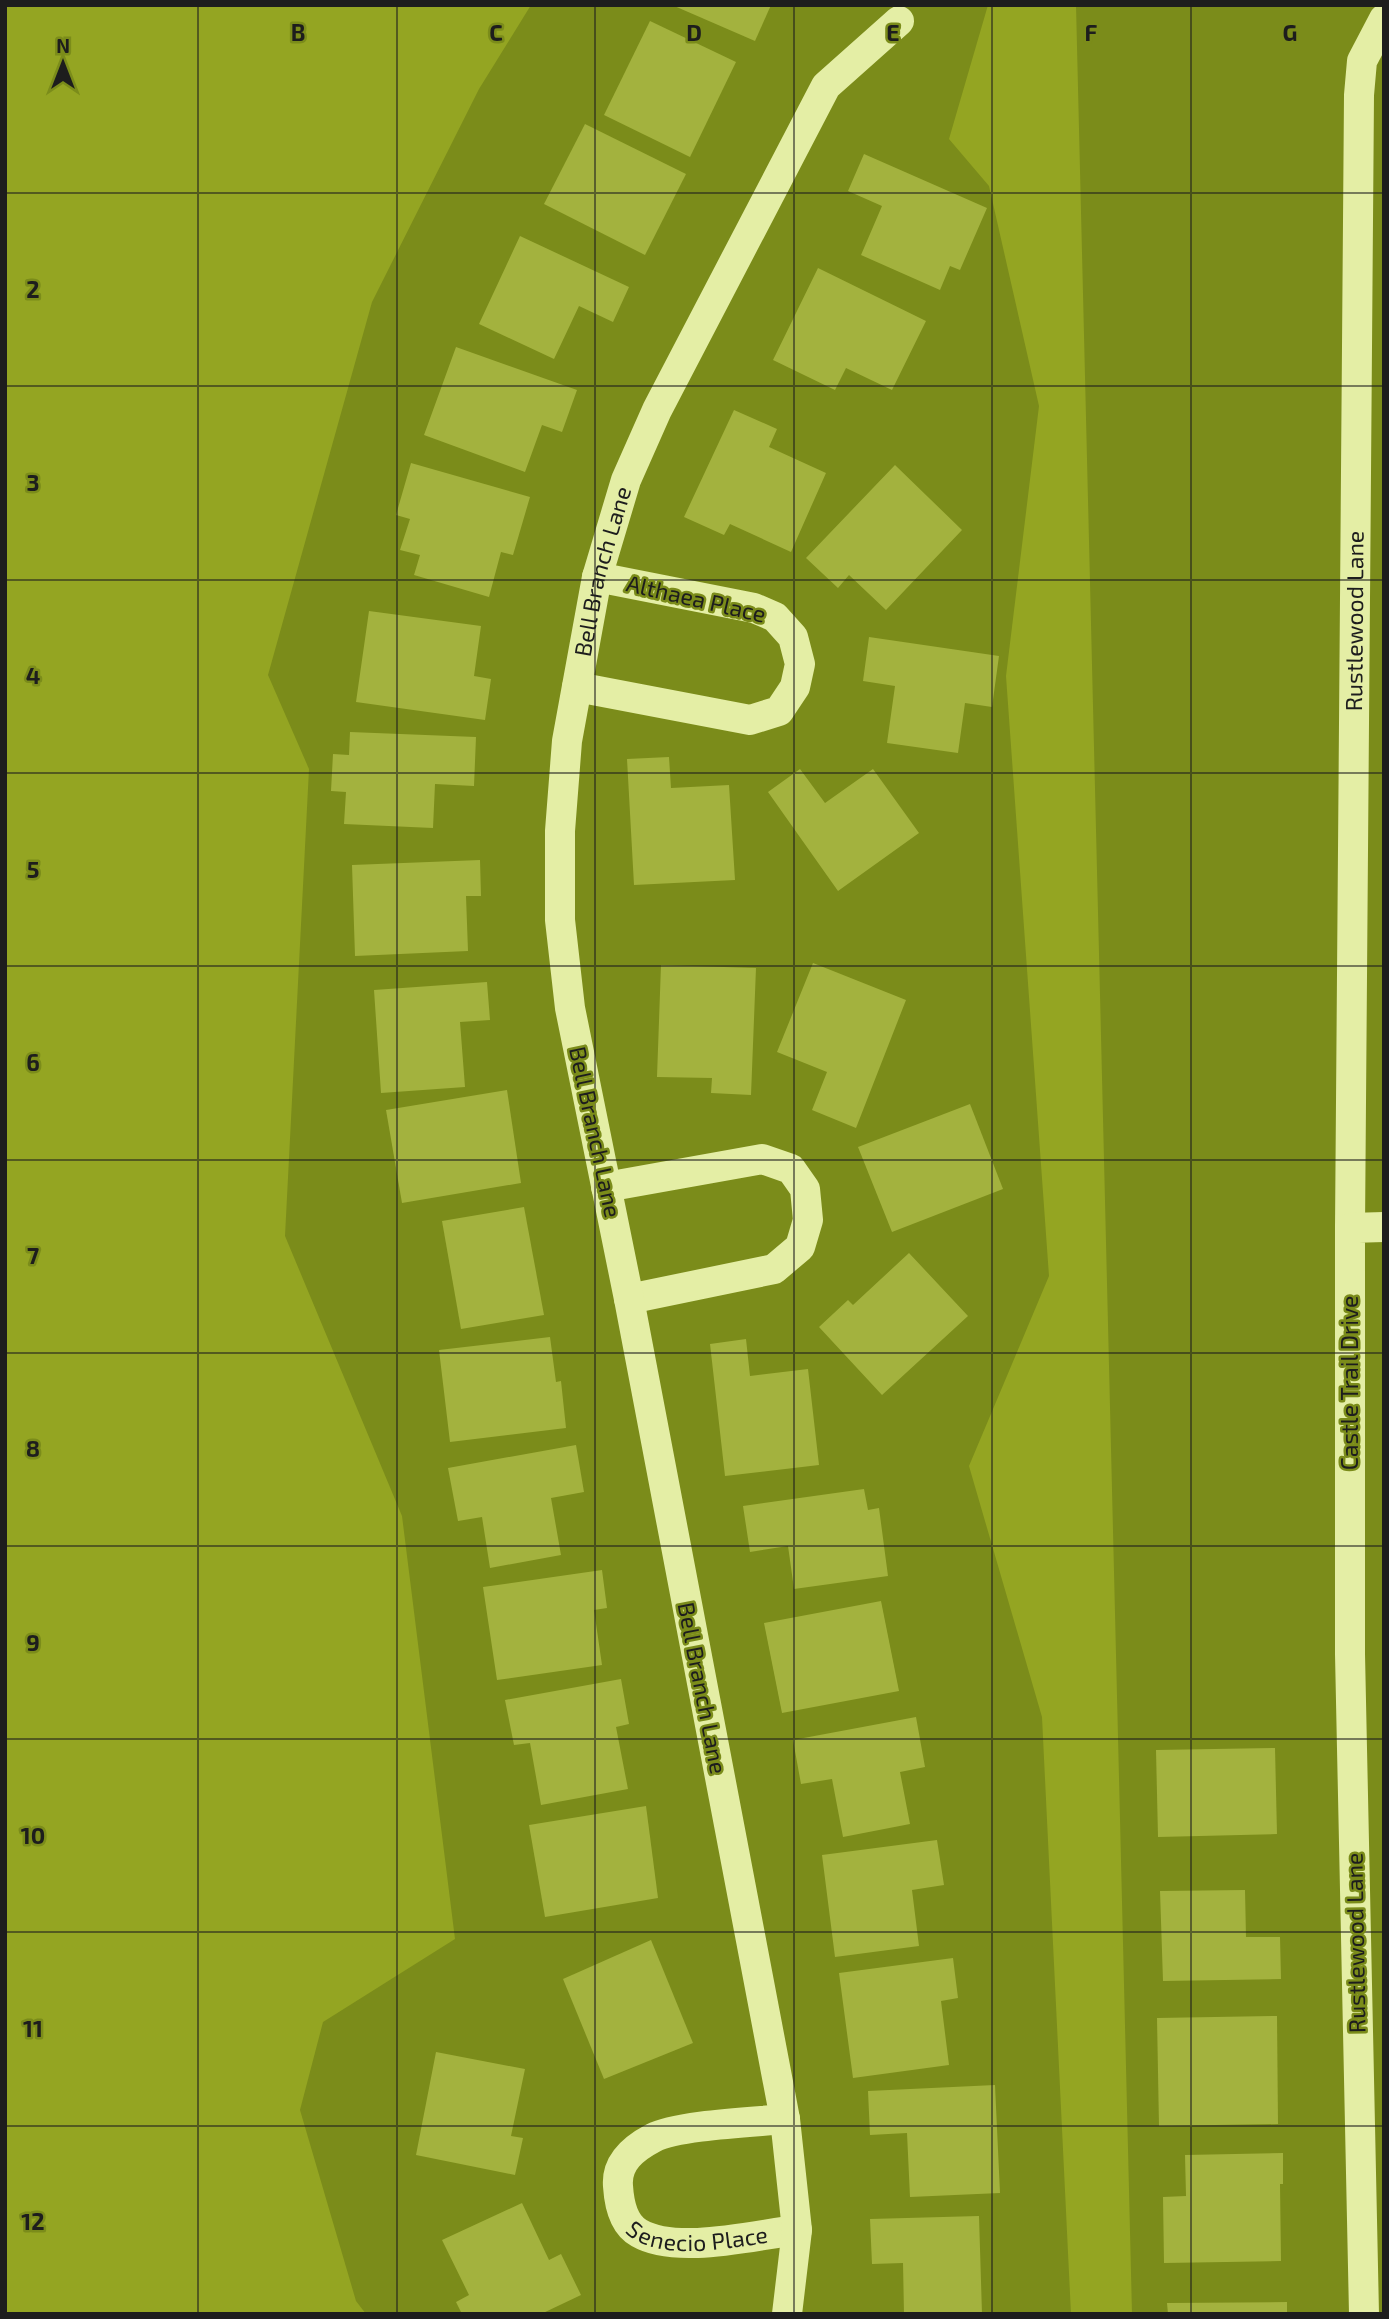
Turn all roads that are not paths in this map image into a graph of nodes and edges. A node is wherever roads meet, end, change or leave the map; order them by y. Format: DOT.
graph roads {
  1 [pos="1384,19"];
  2 [pos="899,21"];
  3 [pos="597,577"];
  4 [pos="577,687"];
  5 [pos="606,1187"];
  6 [pos="1384,1227"];
  7 [pos="1350,1228"];
  8 [pos="629,1299"];
  9 [pos="1350,1572"];
  10 [pos="785,2119"];
  11 [pos="797,2230"];
  12 [pos="787,2314"];
  13 [pos="1364,2314"];
  1 -- 7 [label="street, Rustlewood Lane"];
  2 -- 3 [label="street, Bell Branch Lane"];
  3 -- 4 [label="street, Bell Branch Lane"];
  3 -- 4 [label="street, Althaea Place"];
  4 -- 5 [label="street, Bell Branch Lane"];
  5 -- 8 [label="street, Bell Branch Lane"];
  5 -- 8 [label="street"];
  6 -- 7 [label="street"];
  7 -- 9 [label="street, Castle Trail Drive"];
  8 -- 10 [label="street, Bell Branch Lane"];
  9 -- 13 [label="street, Rustlewood Lane"];
  10 -- 11 [label="street, Bell Branch Lane"];
  10 -- 11 [label="street, Senecio Place"];
  11 -- 12 [label="street, Bell Branch Lane"];
}
